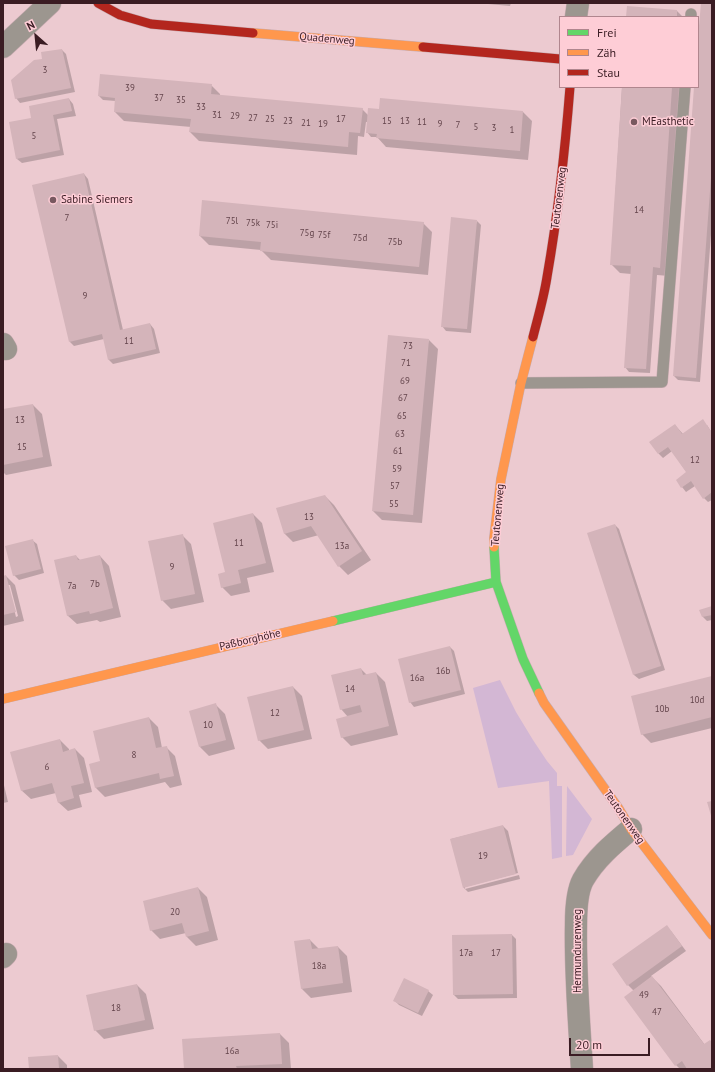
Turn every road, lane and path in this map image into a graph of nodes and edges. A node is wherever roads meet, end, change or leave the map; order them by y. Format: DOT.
graph roads {
  1 [pos="50,3"];
  2 [pos="98,3"];
  3 [pos="578,3"];
  4 [pos="576,16"];
  5 [pos="3,47"];
  6 [pos="559,59"];
  7 [pos="570,88"];
  8 [pos="685,88"];
  9 [pos="521,384"];
  10 [pos="496,582"];
  11 [pos="3,699"];
  12 [pos="631,829"];
  13 [pos="712,934"];
  14 [pos="582,1069"];
  1 -- 5 [label="street"];
  2 -- 6 [label="street, Quadenweg"];
  3 -- 4 [label="street"];
  7 -- 9 [label="street, Teutonenweg"];
  8 -- 9 [label="lane"];
  9 -- 10 [label="street, Teutonenweg"];
  10 -- 11 [label="street, Paßborghöhe"];
  10 -- 12 [label="street, Teutonenweg"];
  12 -- 13 [label="street, Teutonenweg"];
  12 -- 14 [label="street, Hermundurenweg"];
}
